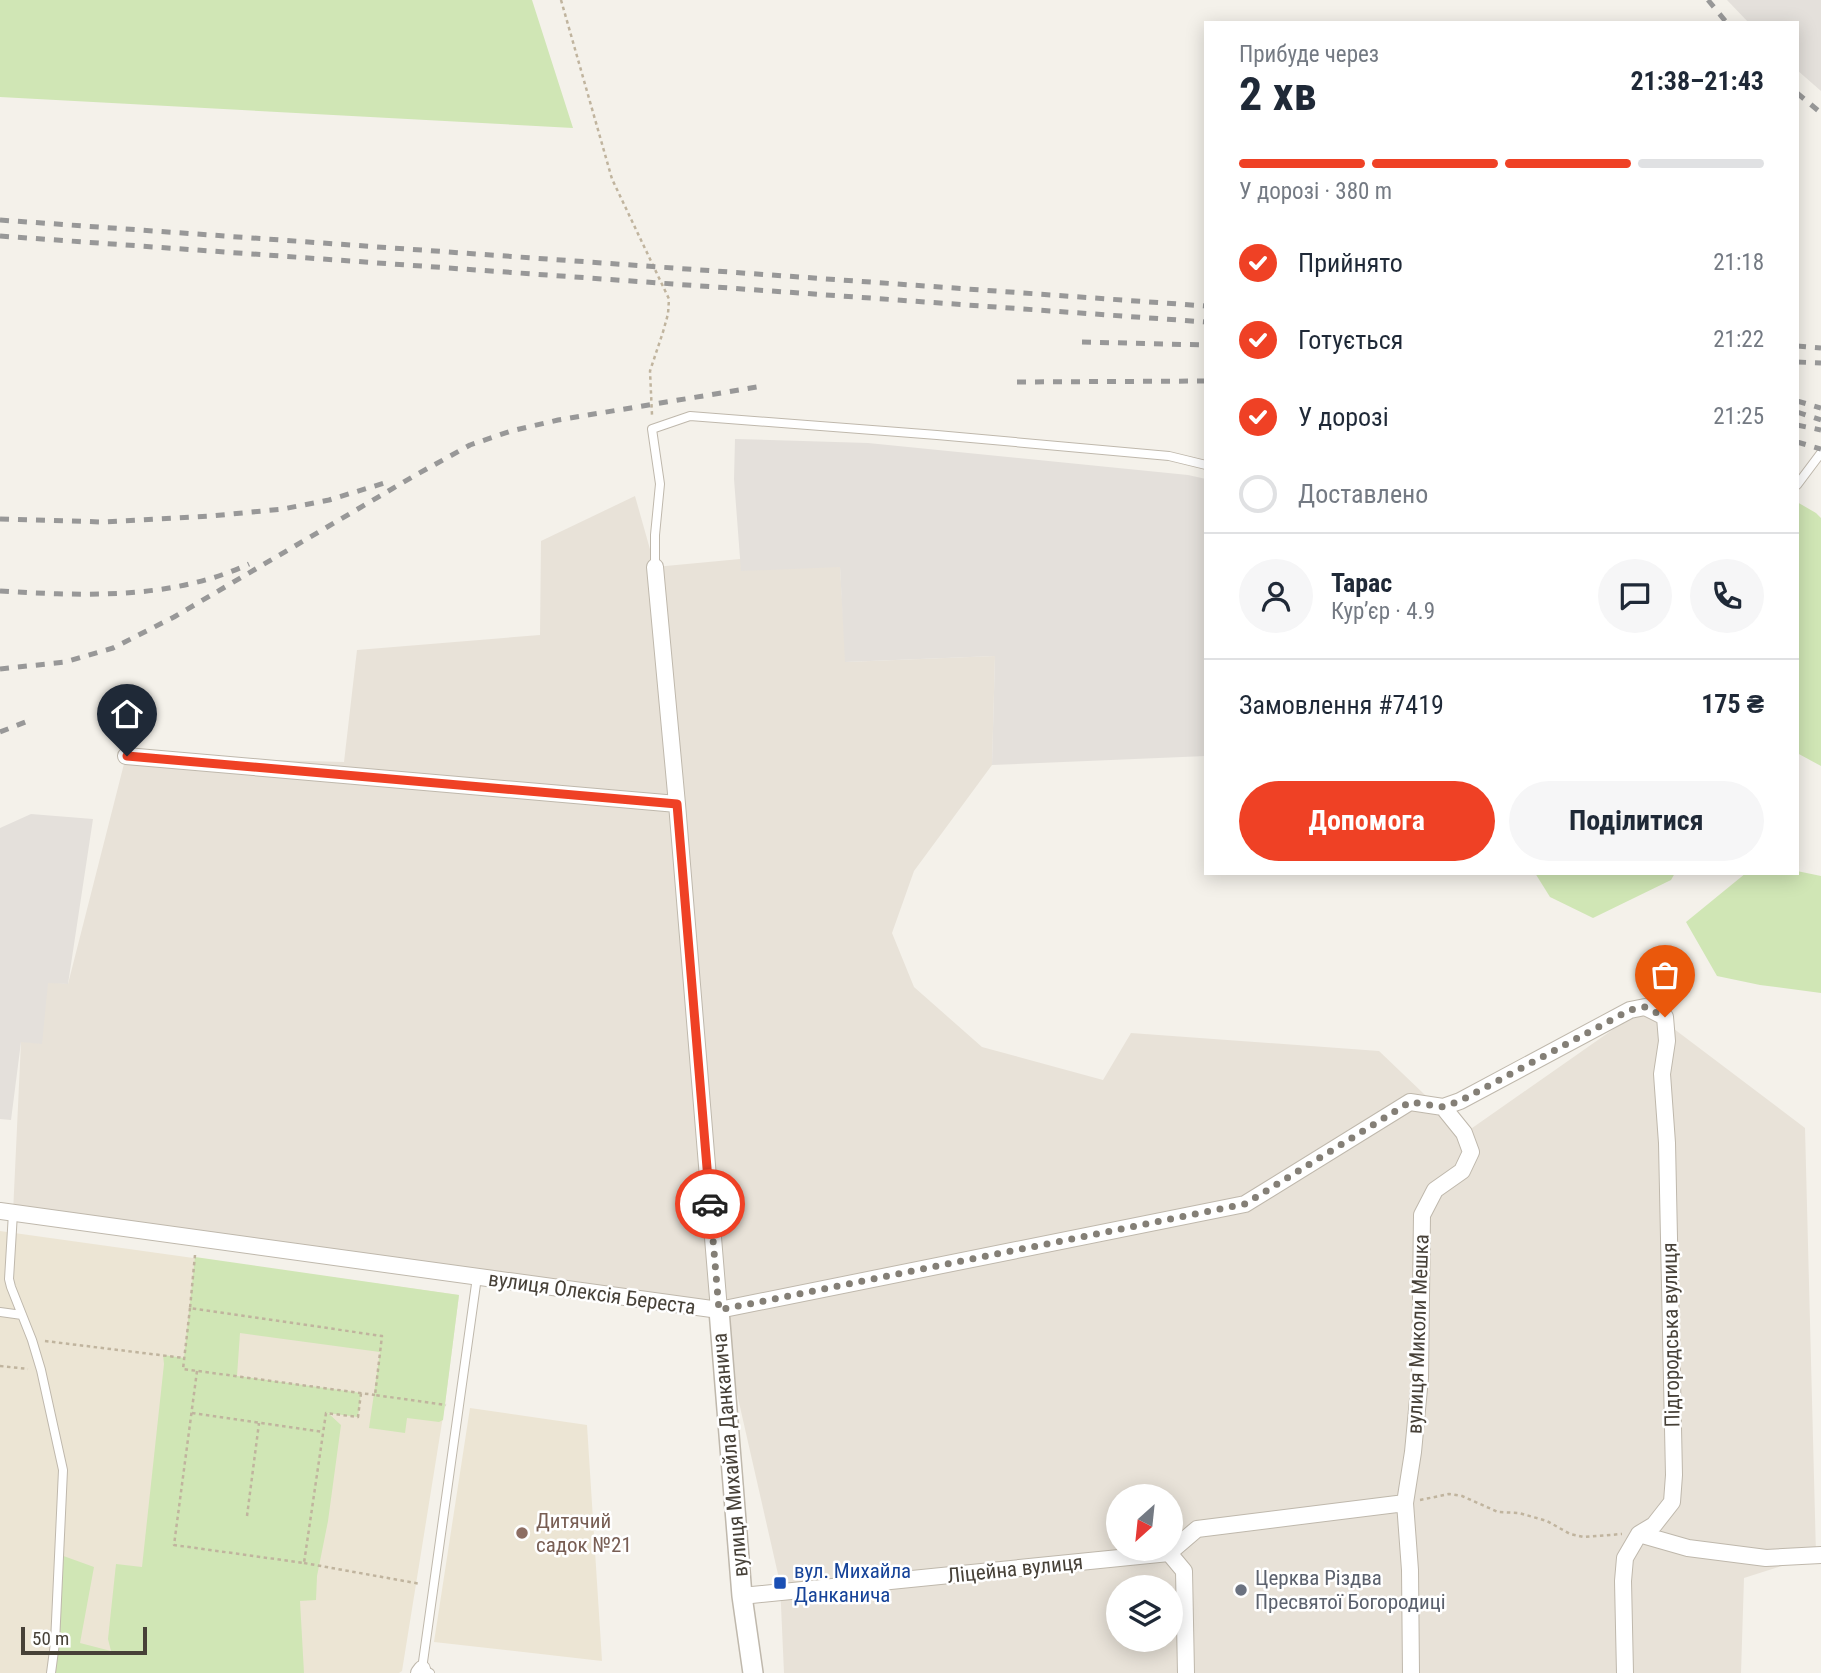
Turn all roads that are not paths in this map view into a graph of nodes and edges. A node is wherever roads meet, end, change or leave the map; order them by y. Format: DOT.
graph roads {
  1 [pos="1821,453"];
  2 [pos="1204,465"];
  3 [pos="1799,482"];
  4 [pos="655,567"];
  5 [pos="127,756"];
  6 [pos="677,804"];
  7 [pos="1443,1107"];
  8 [pos="7,1212"];
  9 [pos="477,1277"];
  10 [pos="719,1310"];
  11 [pos="0,1312"];
  12 [pos="22,1315"];
  13 [pos="1405,1503"];
  14 [pos="1639,1534"];
  15 [pos="1183,1541"];
  16 [pos="1821,1555"];
  17 [pos="1106,1559"];
  18 [pos="1176,1561"];
  19 [pos="742,1596"];
  20 [pos="424,1672"];
  21 [pos="51,1673"];
  22 [pos="753,1673"];
  23 [pos="1186,1673"];
  24 [pos="1411,1673"];
  25 [pos="1625,1673"];
  1 -- 3 [label="lane"];
  2 -- 4 [label="lane"];
  4 -- 6 [label="street, вулиця Михайла Данканича"];
  5 -- 6 [label="street"];
  6 -- 10 [label="street, вулиця Михайла Данканича"];
  7 -- 10 [label="street, вулиця Олексія Береста"];
  7 -- 13 [label="street, вулиця Миколи Мешка"];
  7 -- 14 [label="street, Підгородська вулиця"];
  8 -- 9 [label="street, вулиця Олексія Береста"];
  8 -- 12 [label="lane"];
  9 -- 10 [label="street, вулиця Олексія Береста"];
  9 -- 20 [label="lane"];
  10 -- 19 [label="street, вулиця Михайла Данканича"];
  11 -- 12 [label="lane"];
  12 -- 21 [label="lane"];
  13 -- 15 [label="street"];
  13 -- 24 [label="street, вулиця Миколи Мешка"];
  14 -- 16 [label="street"];
  14 -- 25 [label="street, Підгородська вулиця"];
  17 -- 19 [label="street, Ліцейна вулиця"];
  18 -- 23 [label="street"];
  19 -- 22 [label="street, вулиця Михайла Данканича"];
}
